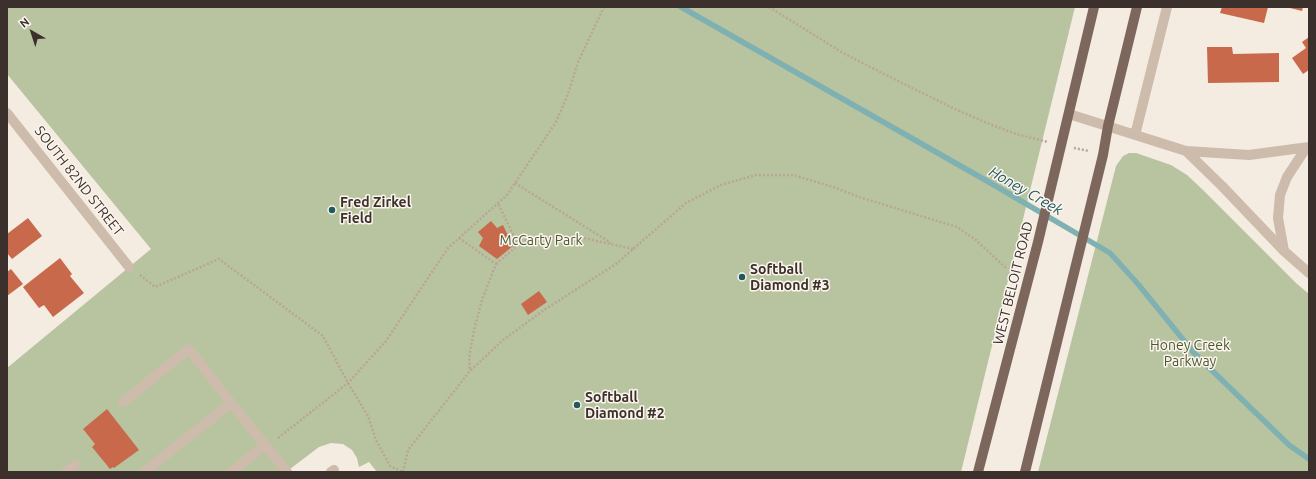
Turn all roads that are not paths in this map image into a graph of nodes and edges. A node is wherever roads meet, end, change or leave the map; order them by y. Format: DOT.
graph roads {
  1 [pos="1094,7"];
  2 [pos="1137,7"];
  3 [pos="1167,7"];
  4 [pos="7,113"];
  5 [pos="1069,114"];
  6 [pos="1108,126"];
  7 [pos="1135,135"];
  8 [pos="1307,148"];
  9 [pos="1186,151"];
  10 [pos="1284,251"];
  11 [pos="130,267"];
  12 [pos="1309,274"];
  13 [pos="124,402"];
  14 [pos="230,403"];
  15 [pos="265,445"];
  16 [pos="75,465"];
  17 [pos="66,472"];
  18 [pos="144,472"];
  19 [pos="231,472"];
  20 [pos="287,472"];
  21 [pos="978,472"];
  22 [pos="1026,472"];
  1 -- 5 [label="main road, WEST BELOIT ROAD"];
  2 -- 6 [label="main road"];
  3 -- 7 [label="street"];
  4 -- 11 [label="street, SOUTH 82ND STREET"];
  5 -- 6 [label="street"];
  5 -- 21 [label="main road, WEST BELOIT ROAD"];
  6 -- 7 [label="street"];
  6 -- 22 [label="main road"];
  7 -- 9 [label="street"];
  8 -- 9 [label="street"];
  8 -- 10 [label="street"];
  9 -- 10 [label="street"];
  10 -- 12 [label="street"];
  13 -- 14 [label="street"];
  14 -- 15 [label="street"];
  14 -- 18 [label="street"];
  15 -- 19 [label="street"];
  15 -- 20 [label="street"];
  16 -- 17 [label="street"];
}
